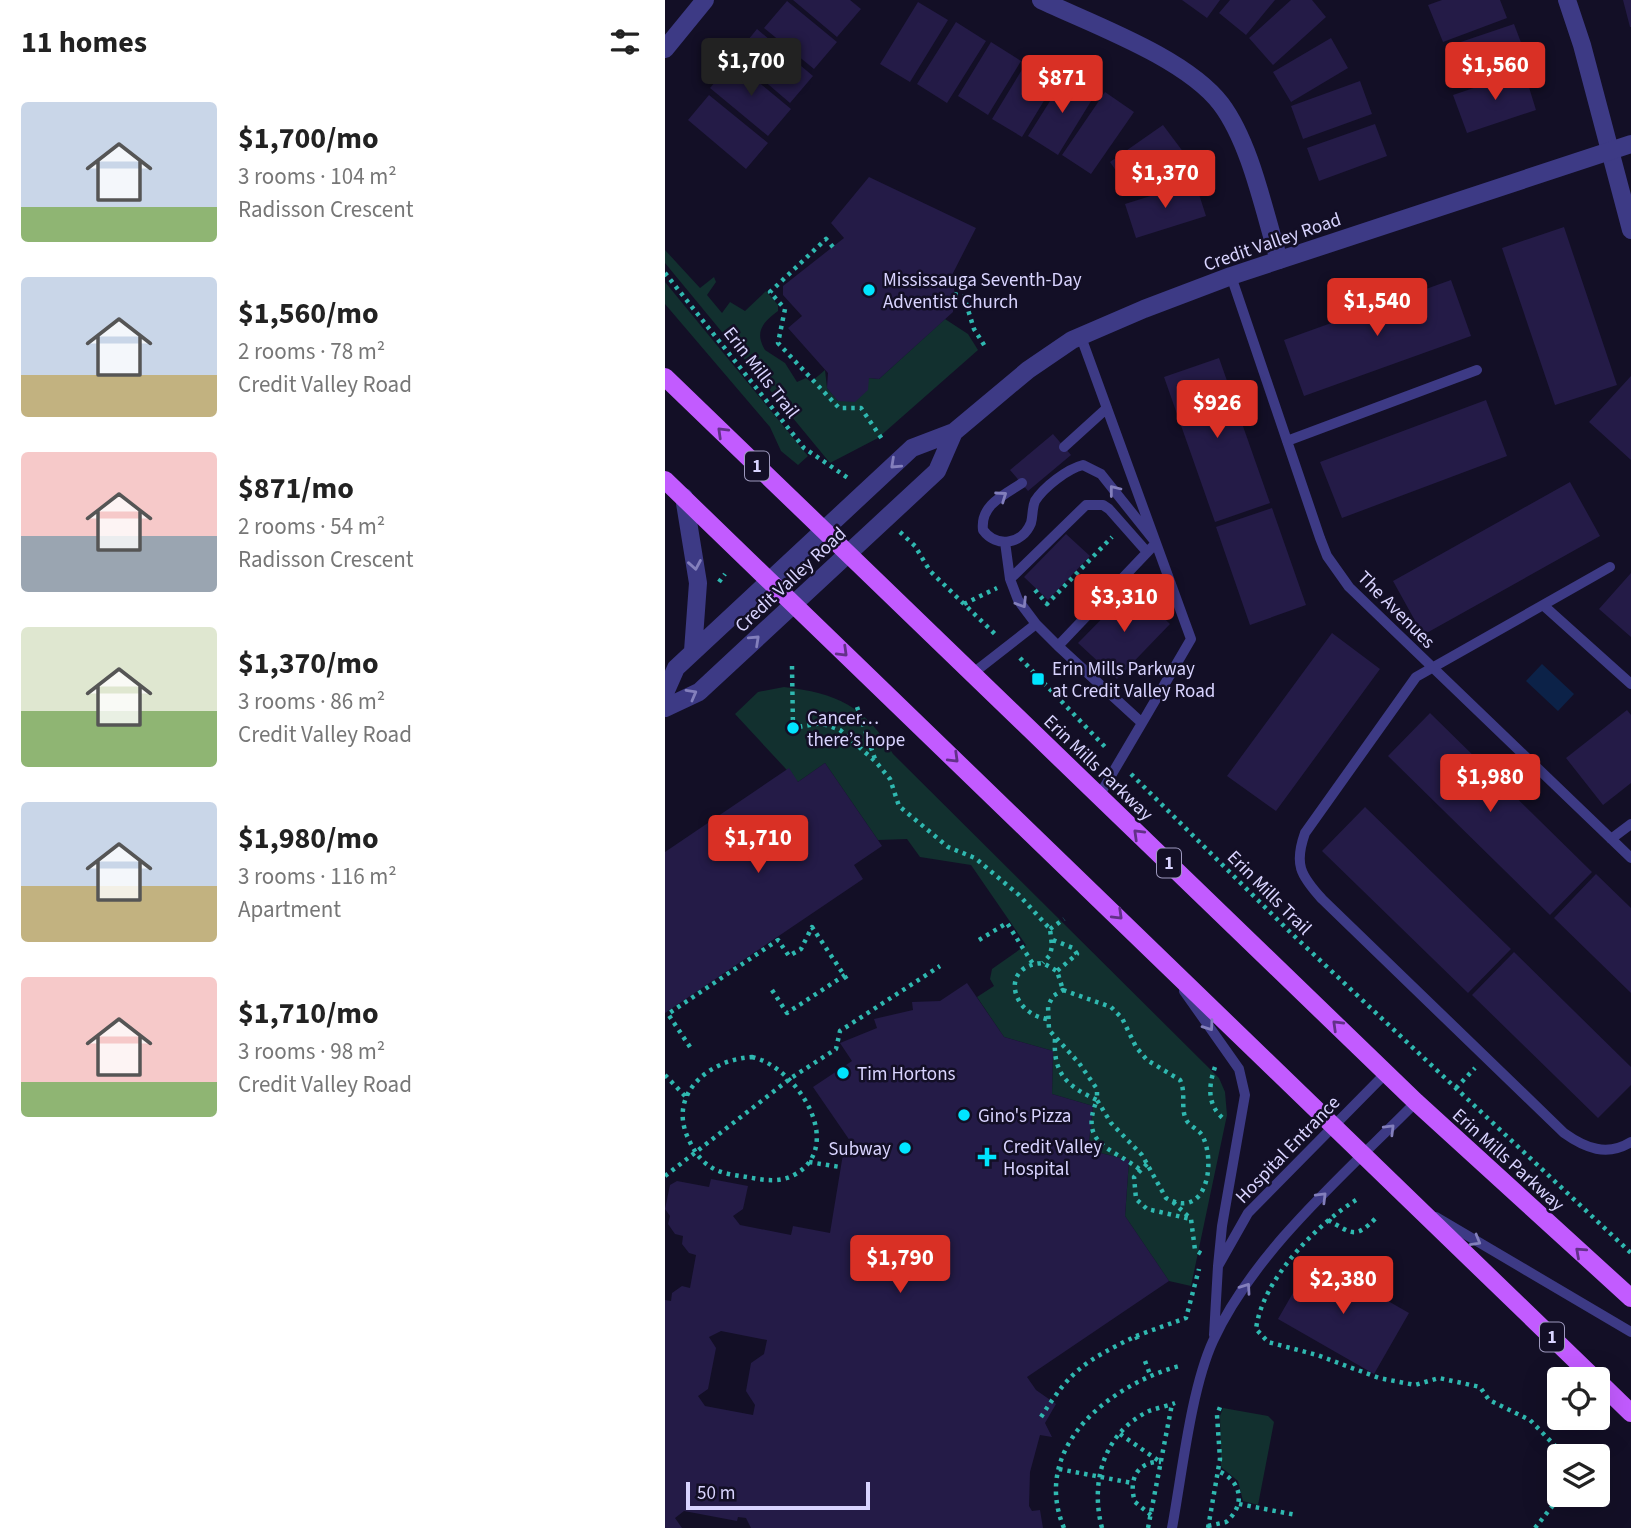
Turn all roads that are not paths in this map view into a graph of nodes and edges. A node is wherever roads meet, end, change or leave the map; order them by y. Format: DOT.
graph roads {
  1 [pos="705,0"];
  2 [pos="1041,0"];
  3 [pos="1567,0"];
  4 [pos="665,49"];
  5 [pos="1631,144"];
  6 [pos="1610,152"];
  7 [pos="1631,230"];
  8 [pos="1279,260"];
  9 [pos="1231,276"];
  10 [pos="1081,337"];
  11 [pos="1477,370"];
  12 [pos="665,377"];
  13 [pos="1107,408"];
  14 [pos="954,432"];
  15 [pos="1287,441"];
  16 [pos="1064,447"];
  17 [pos="665,480"];
  18 [pos="1021,483"];
  19 [pos="684,498"];
  20 [pos="824,531"];
  21 [pos="1005,542"];
  22 [pos="1156,543"];
  23 [pos="1147,552"];
  24 [pos="848,554"];
  25 [pos="1610,567"];
  26 [pos="769,581"];
  27 [pos="1011,581"];
  28 [pos="794,604"];
  29 [pos="1543,605"];
  30 [pos="1036,624"];
  31 [pos="1058,646"];
  32 [pos="693,651"];
  33 [pos="1432,668"];
  34 [pos="972,674"];
  35 [pos="1631,684"];
  36 [pos="665,693"];
  37 [pos="665,708"];
  38 [pos="1142,723"];
  39 [pos="1098,796"];
  40 [pos="1631,824"];
  41 [pos="1611,839"];
  42 [pos="1631,858"];
  43 [pos="1155,950"];
  44 [pos="1386,1073"];
  45 [pos="1416,1102"];
  46 [pos="1334,1126"];
  47 [pos="1631,1142"];
  48 [pos="1364,1155"];
  49 [pos="1417,1207"];
  50 [pos="1218,1266"];
  51 [pos="1631,1298"];
  52 [pos="1631,1332"];
  53 [pos="1213,1339"];
  54 [pos="1583,1367"];
  55 [pos="1610,1393"];
  56 [pos="1631,1413"];
  57 [pos="1172,1528"];
  1 -- 4 [label="street"];
  2 -- 8 [label="street"];
  3 -- 6 [label="street"];
  5 -- 6 [label="street, Credit Valley Road"];
  6 -- 7 [label="street"];
  6 -- 8 [label="street, Credit Valley Road"];
  8 -- 9 [label="street, Credit Valley Road"];
  9 -- 10 [label="street, Credit Valley Road"];
  9 -- 15 [label="lane, The Avenues"];
  10 -- 13 [label="lane"];
  10 -- 14 [label="street, Credit Valley Road"];
  11 -- 15 [label="lane"];
  20 -- 12 [label="main road, Erin Mills Parkway / 1, one-way"];
  13 -- 16 [label="lane"];
  13 -- 22 [label="lane"];
  14 -- 20 [label="street, Credit Valley Road, one-way"];
  14 -- 24 [label="street, Credit Valley Road"];
  15 -- 33 [label="lane, The Avenues"];
  17 -- 19 [label="main road, 1"];
  21 -- 18 [label="lane, one-way"];
  19 -- 26 [label="main road, 1"];
  19 -- 32 [label="street, one-way"];
  20 -- 24 [label="main road, Erin Mills Parkway / 1"];
  20 -- 26 [label="street, Credit Valley Road"];
  22 -- 21 [label="lane, one-way"];
  21 -- 27 [label="lane"];
  22 -- 23 [label="lane"];
  22 -- 38 [label="lane"];
  23 -- 27 [label="lane"];
  23 -- 31 [label="lane"];
  24 -- 28 [label="street, Credit Valley Road"];
  24 -- 34 [label="main road, Erin Mills Parkway / 1"];
  25 -- 29 [label="lane"];
  26 -- 28 [label="main road, 1"];
  26 -- 32 [label="street, Credit Valley Road"];
  27 -- 30 [label="lane, one-way"];
  37 -- 28 [label="street, Credit Valley Road, one-way"];
  28 -- 43 [label="main road, 1, one-way"];
  29 -- 33 [label="lane"];
  29 -- 35 [label="lane"];
  30 -- 31 [label="lane"];
  30 -- 34 [label="lane"];
  31 -- 38 [label="lane"];
  32 -- 36 [label="street, Credit Valley Road"];
  33 -- 41 [label="lane, The Avenues"];
  33 -- 47 [label="lane"];
  34 -- 39 [label="main road, Erin Mills Parkway / 1"];
  38 -- 39 [label="lane"];
  44 -- 39 [label="main road, Erin Mills Parkway / 1, one-way"];
  40 -- 41 [label="lane"];
  41 -- 42 [label="lane, The Avenues"];
  43 -- 46 [label="main road, 1"];
  43 -- 50 [label="lane, one-way"];
  44 -- 45 [label="main road, Erin Mills Parkway / 1"];
  44 -- 46 [label="lane, Hospital Entrance"];
  48 -- 45 [label="lane, Hospital Entrance, one-way"];
  51 -- 45 [label="main road, Erin Mills Parkway / 1, one-way"];
  46 -- 48 [label="main road, 1"];
  46 -- 50 [label="lane, Hospital Entrance"];
  48 -- 49 [label="main road, 1"];
  53 -- 48 [label="lane, Hospital Entrance, one-way"];
  49 -- 52 [label="lane, one-way"];
  49 -- 54 [label="main road, 1"];
  50 -- 53 [label="lane, Hospital Entrance"];
  53 -- 57 [label="lane, Hospital Entrance"];
  55 -- 56 [label="main road, 1"];
}
